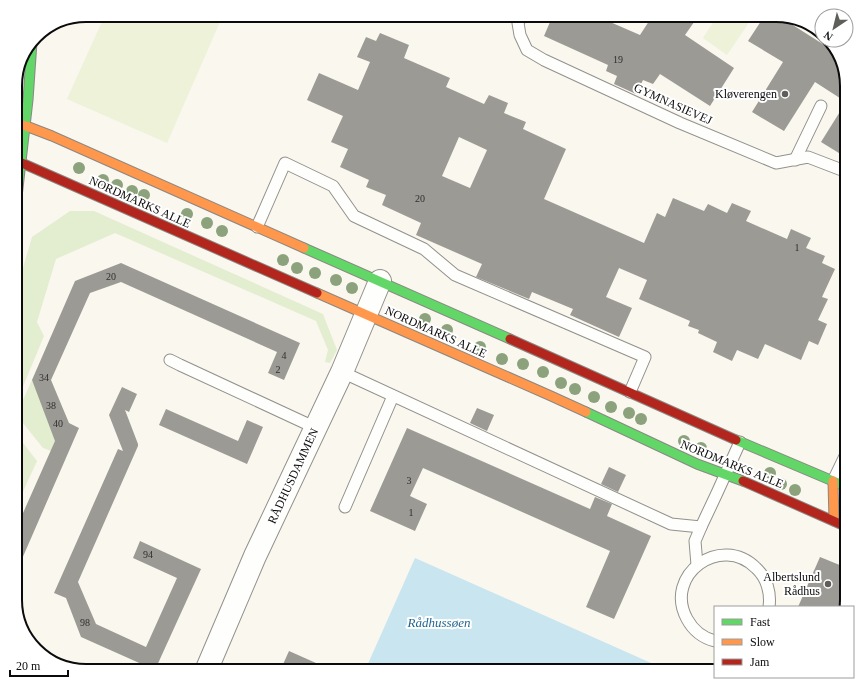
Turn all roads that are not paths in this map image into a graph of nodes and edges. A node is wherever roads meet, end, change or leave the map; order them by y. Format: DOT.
graph roads {
  1 [pos="519,22"];
  2 [pos="32,53"];
  3 [pos="821,106"];
  4 [pos="22,125"];
  5 [pos="26,126"];
  6 [pos="22,144"];
  7 [pos="795,160"];
  8 [pos="22,163"];
  9 [pos="840,169"];
  10 [pos="257,227"];
  11 [pos="380,281"];
  12 [pos="367,315"];
  13 [pos="170,360"];
  14 [pos="342,372"];
  15 [pos="630,392"];
  16 [pos="393,396"];
  17 [pos="316,428"];
  18 [pos="740,442"];
  19 [pos="840,466"];
  20 [pos="725,475"];
  21 [pos="833,481"];
  22 [pos="840,484"];
  23 [pos="345,507"];
  24 [pos="840,515"];
  25 [pos="834,521"];
  26 [pos="840,524"];
  27 [pos="701,527"];
  28 [pos="697,566"];
  29 [pos="769,606"];
  30 [pos="714,641"];
  31 [pos="209,664"];
  1 -- 7 [label="lane, GYMNASIEVEJ"];
  2 -- 5 [label="street"];
  3 -- 7 [label="lane"];
  4 -- 5 [label="street, NORDMARKS ALLE"];
  5 -- 6 [label="street"];
  5 -- 10 [label="street, NORDMARKS ALLE"];
  7 -- 9 [label="lane, GYMNASIEVEJ"];
  8 -- 12 [label="street, NORDMARKS ALLE"];
  10 -- 11 [label="street, NORDMARKS ALLE"];
  10 -- 15 [label="lane"];
  11 -- 12 [label="street, RÅDHUSDAMMEN"];
  11 -- 15 [label="street, NORDMARKS ALLE"];
  12 -- 14 [label="street, RÅDHUSDAMMEN"];
  12 -- 20 [label="street, NORDMARKS ALLE"];
  13 -- 17 [label="lane"];
  14 -- 16 [label="lane"];
  14 -- 17 [label="street, RÅDHUSDAMMEN"];
  15 -- 18 [label="street, NORDMARKS ALLE"];
  16 -- 23 [label="lane"];
  16 -- 27 [label="lane"];
  17 -- 31 [label="street, RÅDHUSDAMMEN"];
  18 -- 20 [label="lane"];
  18 -- 21 [label="street, NORDMARKS ALLE"];
  19 -- 21 [label="lane"];
  20 -- 25 [label="street, NORDMARKS ALLE"];
  20 -- 27 [label="lane"];
  21 -- 22 [label="street, NORDMARKS ALLE"];
  21 -- 25 [label="street"];
  24 -- 25 [label="street"];
  25 -- 26 [label="street, NORDMARKS ALLE"];
  27 -- 28 [label="lane"];
  28 -- 29 [label="lane"];
  28 -- 30 [label="lane"];
}
